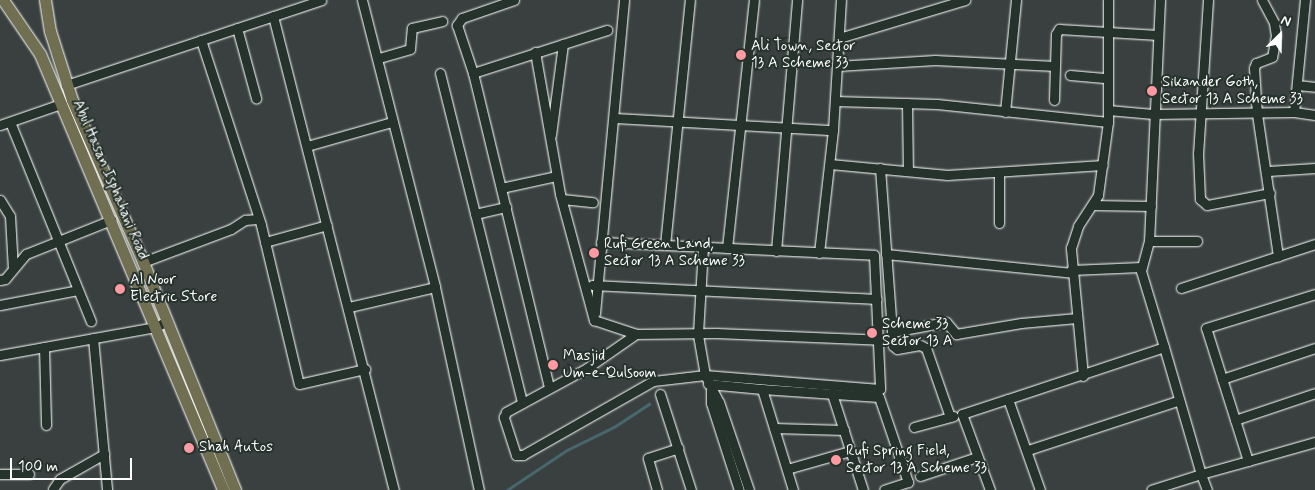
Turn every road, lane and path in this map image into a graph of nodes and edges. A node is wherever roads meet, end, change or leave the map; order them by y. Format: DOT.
graph roads {
  1 [pos="3,0"];
  2 [pos="45,0"];
  3 [pos="321,0"];
  4 [pos="362,0"];
  5 [pos="514,0"];
  6 [pos="624,0"];
  7 [pos="690,0"];
  8 [pos="754,0"];
  9 [pos="797,0"];
  10 [pos="841,0"];
  11 [pos="965,0"];
  12 [pos="1016,0"];
  13 [pos="1108,0"];
  14 [pos="1160,0"];
  15 [pos="1208,0"];
  16 [pos="1262,0"];
  17 [pos="1305,0"];
  18 [pos="273,16"];
  19 [pos="442,21"];
  20 [pos="49,26"];
  21 [pos="237,28"];
  22 [pos="607,30"];
  23 [pos="1107,30"];
  24 [pos="29,34"];
  25 [pos="1158,34"];
  26 [pos="839,38"];
  27 [pos="201,40"];
  28 [pos="563,44"];
  29 [pos="534,52"];
  30 [pos="379,58"];
  31 [pos="837,66"];
  32 [pos="1008,66"];
  33 [pos="1055,66"];
  34 [pos="440,73"];
  35 [pos="473,73"];
  36 [pos="1070,75"];
  37 [pos="1108,78"];
  38 [pos="66,84"];
  39 [pos="1297,86"];
  40 [pos="1315,87"];
  41 [pos="256,98"];
  42 [pos="1054,100"];
  43 [pos="835,101"];
  44 [pos="908,103"];
  45 [pos="61,104"];
  46 [pos="1108,110"];
  47 [pos="1005,112"];
  48 [pos="1294,112"];
  49 [pos="1153,114"];
  50 [pos="1257,114"];
  51 [pos="1199,115"];
  52 [pos="1315,115"];
  53 [pos="614,118"];
  54 [pos="10,122"];
  55 [pos="392,122"];
  56 [pos="678,122"];
  57 [pos="1108,122"];
  58 [pos="0,125"];
  59 [pos="740,125"];
  60 [pos="786,128"];
  61 [pos="833,130"];
  62 [pos="550,144"];
  63 [pos="307,146"];
  64 [pos="830,164"];
  65 [pos="1103,165"];
  66 [pos="880,168"];
  67 [pos="1315,168"];
  68 [pos="908,171"];
  69 [pos="1268,171"];
  70 [pos="999,173"];
  71 [pos="556,176"];
  72 [pos="501,188"];
  73 [pos="1270,193"];
  74 [pos="562,199"];
  75 [pos="0,200"];
  76 [pos="593,202"];
  77 [pos="1092,205"];
  78 [pos="1151,206"];
  79 [pos="506,207"];
  80 [pos="476,214"];
  81 [pos="257,219"];
  82 [pos="111,220"];
  83 [pos="999,223"];
  84 [pos="328,225"];
  85 [pos="59,240"];
  86 [pos="1149,241"];
  87 [pos="1197,241"];
  88 [pos="265,242"];
  89 [pos="601,242"];
  90 [pos="1315,244"];
  91 [pos="665,245"];
  92 [pos="703,247"];
  93 [pos="726,248"];
  94 [pos="776,251"];
  95 [pos="819,253"];
  96 [pos="886,254"];
  97 [pos="1278,256"];
  98 [pos="143,262"];
  99 [pos="1141,267"];
  100 [pos="13,269"];
  101 [pos="1072,272"];
  102 [pos="0,280"];
  103 [pos="584,285"];
  104 [pos="597,285"];
  105 [pos="435,288"];
  106 [pos="1181,288"];
  107 [pos="78,290"];
  108 [pos="700,290"];
  109 [pos="1315,294"];
  110 [pos="877,299"];
  111 [pos="0,305"];
  112 [pos="348,307"];
  113 [pos="1077,318"];
  114 [pos="594,320"];
  115 [pos="91,321"];
  116 [pos="167,321"];
  117 [pos="156,327"];
  118 [pos="892,332"];
  119 [pos="636,334"];
  120 [pos="698,335"];
  121 [pos="93,338"];
  122 [pos="880,340"];
  123 [pos="44,347"];
  124 [pos="1164,347"];
  125 [pos="1315,348"];
  126 [pos="0,355"];
  127 [pos="365,369"];
  128 [pos="1083,376"];
  129 [pos="1222,379"];
  130 [pos="708,383"];
  131 [pos="549,388"];
  132 [pos="762,389"];
  133 [pos="1315,393"];
  134 [pos="660,394"];
  135 [pos="832,394"];
  136 [pos="1008,399"];
  137 [pos="1177,401"];
  138 [pos="522,403"];
  139 [pos="962,414"];
  140 [pos="950,417"];
  141 [pos="1235,420"];
  142 [pos="46,425"];
  143 [pos="914,427"];
  144 [pos="774,428"];
  145 [pos="844,430"];
  146 [pos="1315,442"];
  147 [pos="678,448"];
  148 [pos="850,450"];
  149 [pos="1028,450"];
  150 [pos="104,454"];
  151 [pos="978,457"];
  152 [pos="1248,461"];
  153 [pos="787,470"];
  154 [pos="0,474"];
  155 [pos="29,474"];
  156 [pos="1201,474"];
  157 [pos="920,476"];
  158 [pos="909,486"];
  159 [pos="53,490"];
  160 [pos="107,490"];
  161 [pos="223,490"];
  162 [pos="235,490"];
  163 [pos="394,490"];
  164 [pos="480,490"];
  165 [pos="657,490"];
  166 [pos="691,490"];
  167 [pos="739,490"];
  168 [pos="749,490"];
  169 [pos="793,490"];
  170 [pos="863,490"];
  171 [pos="884,490"];
  172 [pos="990,490"];
  173 [pos="1040,490"];
  174 [pos="1151,490"];
  175 [pos="1207,490"];
  1 -- 24 [label="main road, Abul Hasan Isphahani Road"];
  2 -- 20 [label="main road, Abul Hasan Isphahani Road"];
  3 -- 18 [label="street"];
  4 -- 30 [label="street"];
  5 -- 35 [label="street"];
  6 -- 53 [label="street"];
  7 -- 56 [label="street"];
  8 -- 59 [label="street"];
  9 -- 60 [label="street"];
  10 -- 26 [label="street"];
  11 -- 26 [label="street"];
  12 -- 32 [label="street"];
  13 -- 23 [label="street"];
  14 -- 25 [label="street"];
  15 -- 51 [label="street"];
  16 -- 50 [label="street"];
  17 -- 39 [label="street"];
  18 -- 21 [label="street"];
  18 -- 63 [label="street"];
  19 -- 30 [label="street"];
  20 -- 24 [label="main road"];
  20 -- 38 [label="main road, Abul Hasan Isphahani Road"];
  21 -- 27 [label="street"];
  21 -- 41 [label="street"];
  22 -- 28 [label="street"];
  23 -- 25 [label="street"];
  23 -- 33 [label="street"];
  23 -- 37 [label="street"];
  24 -- 45 [label="main road, Abul Hasan Isphahani Road"];
  25 -- 49 [label="street"];
  26 -- 31 [label="street"];
  27 -- 38 [label="street"];
  27 -- 81 [label="street"];
  28 -- 29 [label="street"];
  28 -- 62 [label="street"];
  29 -- 35 [label="street"];
  29 -- 62 [label="street"];
  30 -- 55 [label="street"];
  31 -- 32 [label="street"];
  31 -- 43 [label="street"];
  32 -- 33 [label="street"];
  32 -- 47 [label="street"];
  33 -- 42 [label="street"];
  34 -- 80 [label="street"];
  35 -- 72 [label="street"];
  36 -- 37 [label="street"];
  37 -- 46 [label="street"];
  38 -- 98 [label="main road, Abul Hasan Isphahani Road"];
  39 -- 40 [label="street"];
  39 -- 48 [label="street"];
  43 -- 44 [label="street"];
  43 -- 61 [label="street"];
  44 -- 47 [label="street"];
  44 -- 68 [label="street"];
  45 -- 54 [label="street"];
  45 -- 82 [label="main road, Abul Hasan Isphahani Road"];
  46 -- 49 [label="street"];
  46 -- 57 [label="street"];
  47 -- 57 [label="street"];
  48 -- 50 [label="street"];
  48 -- 52 [label="street"];
  49 -- 51 [label="street"];
  49 -- 78 [label="street"];
  50 -- 51 [label="street"];
  50 -- 69 [label="street"];
  51 -- 73 [label="street"];
  53 -- 56 [label="street"];
  53 -- 89 [label="street"];
  54 -- 58 [label="street"];
  54 -- 85 [label="street"];
  55 -- 63 [label="street"];
  55 -- 105 [label="street"];
  56 -- 59 [label="street"];
  56 -- 91 [label="street"];
  57 -- 65 [label="street"];
  59 -- 60 [label="street"];
  59 -- 93 [label="street"];
  60 -- 61 [label="street"];
  60 -- 94 [label="street"];
  61 -- 64 [label="street"];
  62 -- 71 [label="street"];
  63 -- 84 [label="street"];
  64 -- 66 [label="street"];
  64 -- 95 [label="street"];
  65 -- 70 [label="street"];
  65 -- 77 [label="street"];
  66 -- 68 [label="street"];
  66 -- 96 [label="street"];
  67 -- 69 [label="street"];
  68 -- 70 [label="street"];
  69 -- 73 [label="street"];
  70 -- 83 [label="street"];
  71 -- 72 [label="street"];
  71 -- 74 [label="street"];
  72 -- 79 [label="street"];
  73 -- 97 [label="street"];
  74 -- 76 [label="street"];
  74 -- 103 [label="street"];
  75 -- 100 [label="street"];
  77 -- 78 [label="street"];
  77 -- 101 [label="street"];
  78 -- 86 [label="street"];
  79 -- 80 [label="street"];
  79 -- 131 [label="street"];
  80 -- 138 [label="street"];
  81 -- 88 [label="street"];
  81 -- 98 [label="street"];
  82 -- 85 [label="street"];
  82 -- 117 [label="main road, Abul Hasan Isphahani Road"];
  84 -- 88 [label="street"];
  84 -- 112 [label="street"];
  85 -- 100 [label="street"];
  85 -- 107 [label="street"];
  86 -- 87 [label="street"];
  86 -- 99 [label="street"];
  88 -- 127 [label="street"];
  89 -- 91 [label="street"];
  89 -- 104 [label="street"];
  90 -- 97 [label="street"];
  91 -- 92 [label="street"];
  92 -- 93 [label="street"];
  92 -- 108 [label="street"];
  93 -- 94 [label="street"];
  94 -- 95 [label="street"];
  95 -- 110 [label="street"];
  96 -- 101 [label="street"];
  96 -- 118 [label="street"];
  97 -- 106 [label="street"];
  98 -- 116 [label="main road, Abul Hasan Isphahani Road"];
  99 -- 101 [label="street"];
  99 -- 124 [label="street"];
  100 -- 102 [label="street"];
  101 -- 113 [label="street"];
  103 -- 104 [label="street"];
  103 -- 114 [label="street"];
  104 -- 108 [label="street"];
  104 -- 114 [label="street"];
  105 -- 112 [label="street"];
  105 -- 164 [label="street"];
  107 -- 111 [label="street"];
  107 -- 115 [label="street"];
  108 -- 110 [label="street"];
  108 -- 120 [label="street"];
  109 -- 129 [label="street"];
  110 -- 122 [label="street"];
  112 -- 127 [label="street"];
  113 -- 118 [label="street"];
  113 -- 128 [label="street"];
  114 -- 119 [label="street"];
  116 -- 117 [label="street"];
  116 -- 162 [label="main road, Abul Hasan Isphahani Road"];
  117 -- 121 [label="street"];
  117 -- 161 [label="main road, Abul Hasan Isphahani Road"];
  118 -- 140 [label="street"];
  119 -- 120 [label="street"];
  119 -- 131 [label="street"];
  120 -- 122 [label="street"];
  120 -- 130 [label="street"];
  121 -- 123 [label="street"];
  121 -- 150 [label="street"];
  122 -- 130 [label="street"];
  123 -- 126 [label="street"];
  123 -- 142 [label="street"];
  124 -- 128 [label="street"];
  124 -- 137 [label="street"];
  125 -- 129 [label="street"];
  127 -- 163 [label="street"];
  128 -- 136 [label="street"];
  129 -- 141 [label="street"];
  130 -- 132 [label="street"];
  130 -- 138 [label="street"];
  130 -- 167 [label="street"];
  130 -- 168 [label="street"];
  131 -- 138 [label="street"];
  132 -- 135 [label="street"];
  132 -- 144 [label="street"];
  133 -- 141 [label="street"];
  134 -- 147 [label="street"];
  135 -- 145 [label="street"];
  135 -- 158 [label="street"];
  136 -- 139 [label="street"];
  136 -- 149 [label="street"];
  137 -- 149 [label="street"];
  137 -- 156 [label="street"];
  139 -- 140 [label="street"];
  139 -- 151 [label="street"];
  140 -- 143 [label="street"];
  141 -- 152 [label="street"];
  144 -- 145 [label="street"];
  144 -- 153 [label="street"];
  145 -- 148 [label="street"];
  146 -- 152 [label="street"];
  147 -- 165 [label="street"];
  147 -- 166 [label="street"];
  148 -- 153 [label="street"];
  148 -- 170 [label="street"];
  149 -- 173 [label="street"];
  150 -- 159 [label="street"];
  150 -- 160 [label="street"];
  151 -- 157 [label="street"];
  151 -- 172 [label="street"];
  152 -- 156 [label="street"];
  153 -- 169 [label="street"];
  154 -- 155 [label="street"];
  156 -- 174 [label="street"];
  156 -- 175 [label="street"];
  158 -- 171 [label="street"];
}
